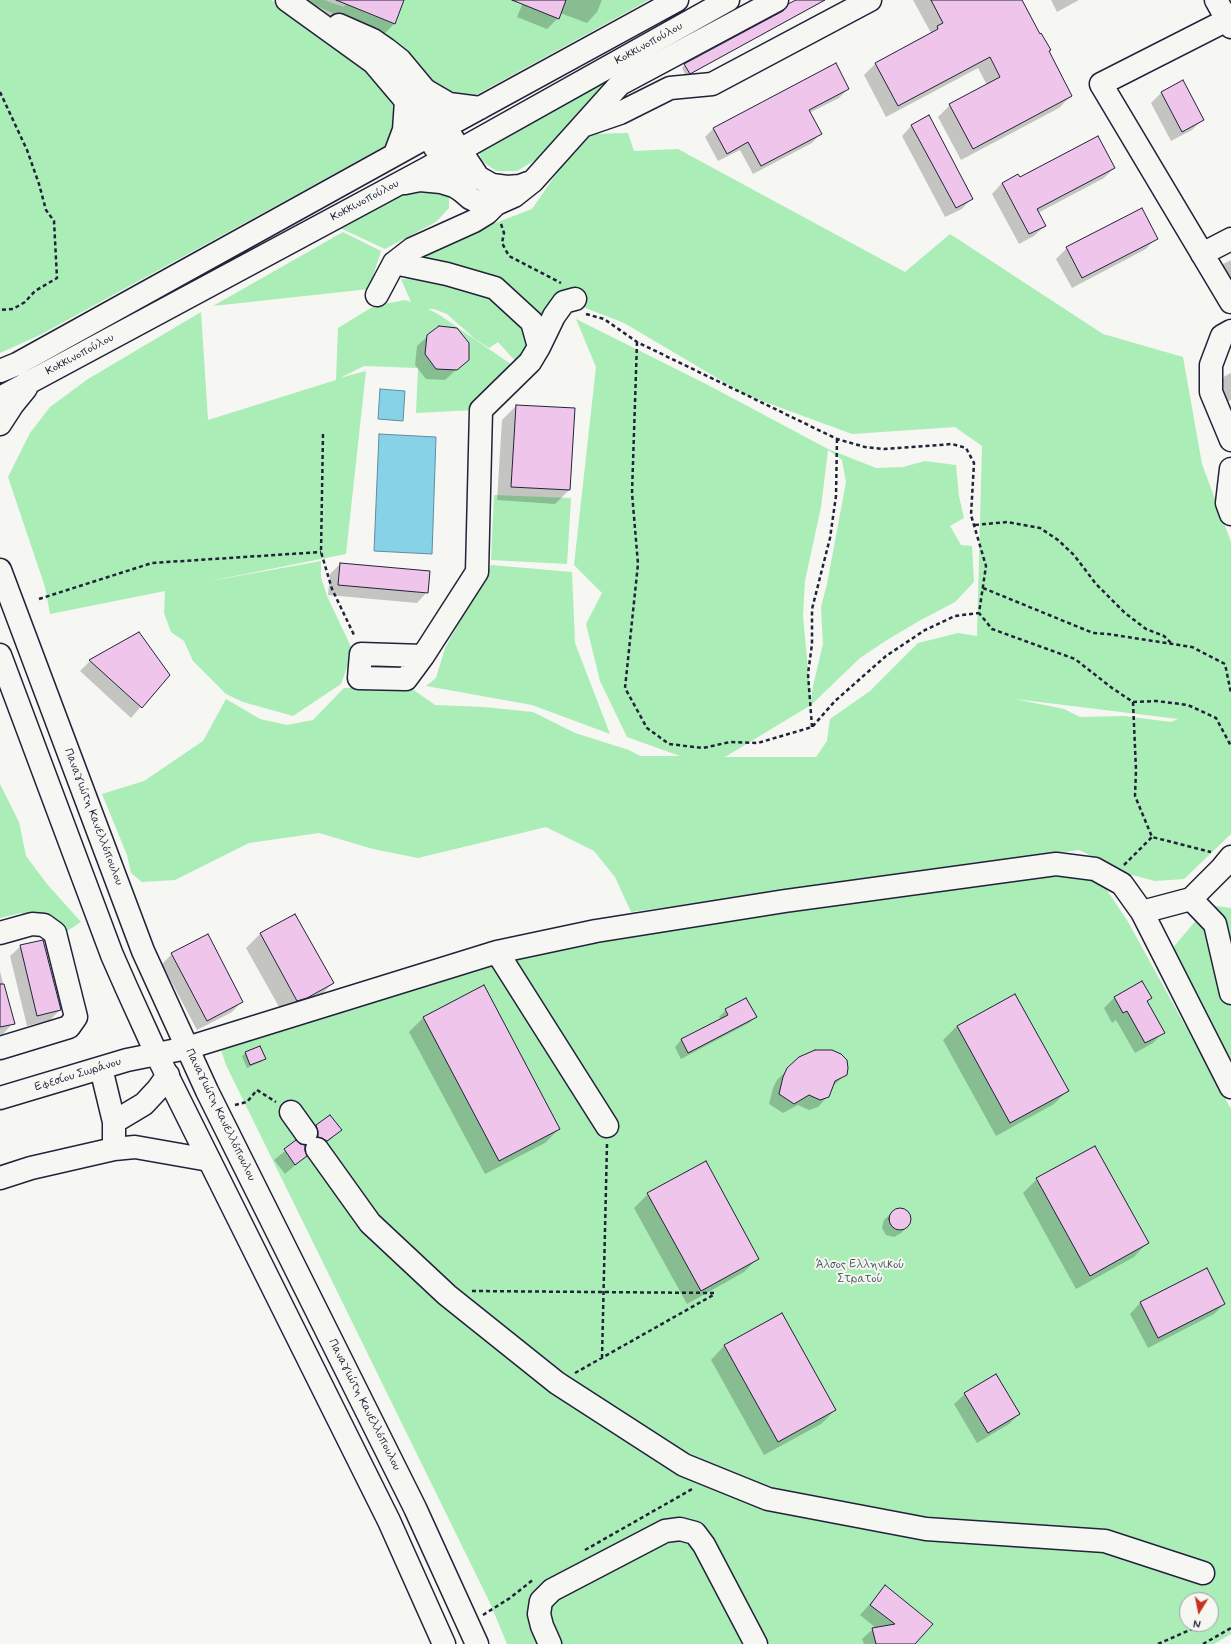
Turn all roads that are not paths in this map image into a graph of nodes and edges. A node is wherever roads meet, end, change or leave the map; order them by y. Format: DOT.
graph roads {
  1 [pos="678,0"];
  2 [pos="728,0"];
  3 [pos="777,0"];
  4 [pos="870,0"];
  5 [pos="1216,0"];
  6 [pos="294,5"];
  7 [pos="1230,22"];
  8 [pos="657,64"];
  9 [pos="410,72"];
  10 [pos="393,85"];
  11 [pos="670,88"];
  12 [pos="425,90"];
  13 [pos="406,101"];
  14 [pos="480,108"];
  15 [pos="584,126"];
  16 [pos="436,132"];
  17 [pos="395,154"];
  18 [pos="452,154"];
  19 [pos="478,177"];
  20 [pos="533,181"];
  21 [pos="396,185"];
  22 [pos="462,191"];
  23 [pos="496,204"];
  24 [pos="449,233"];
  25 [pos="1231,239"];
  26 [pos="1202,254"];
  27 [pos="394,263"];
  28 [pos="377,295"];
  29 [pos="1231,302"];
  30 [pos="578,305"];
  31 [pos="1231,331"];
  32 [pos="539,347"];
  33 [pos="6,367"];
  34 [pos="32,381"];
  35 [pos="0,398"];
  36 [pos="0,424"];
  37 [pos="1231,440"];
  38 [pos="1231,469"];
  39 [pos="1231,514"];
  40 [pos="0,570"];
  41 [pos="0,654"];
  42 [pos="361,654"];
  43 [pos="1229,865"];
  44 [pos="1191,899"];
  45 [pos="1142,912"];
  46 [pos="1223,925"];
  47 [pos="0,933"];
  48 [pos="497,952"];
  49 [pos="1231,993"];
  50 [pos="0,1048"];
  51 [pos="187,1048"];
  52 [pos="158,1055"];
  53 [pos="101,1068"];
  54 [pos="168,1075"];
  55 [pos="1231,1087"];
  56 [pos="0,1098"];
  57 [pos="291,1112"];
  58 [pos="114,1122"];
  59 [pos="607,1126"];
  60 [pos="114,1149"];
  61 [pos="210,1160"];
  62 [pos="0,1178"];
  63 [pos="1203,1573"];
  64 [pos="444,1644"];
  65 [pos="477,1644"];
  66 [pos="550,1644"];
  67 [pos="756,1644"];
  1 -- 14 [label="main road, Κοκκινοπούλου"];
  2 -- 18 [label="main road, Κοκκινοπούλου"];
  3 -- 8 [label="main road"];
  4 -- 11 [label="main road"];
  5 -- 7 [label="main road"];
  6 -- 9 [label="main road"];
  6 -- 10 [label="main road"];
  7 -- 26 [label="main road"];
  8 -- 11 [label="main road"];
  8 -- 15 [label="main road"];
  9 -- 10 [label="main road"];
  9 -- 12 [label="main road"];
  10 -- 13 [label="main road"];
  11 -- 15 [label="main road"];
  12 -- 14 [label="main road"];
  12 -- 16 [label="main road"];
  13 -- 16 [label="main road"];
  13 -- 17 [label="main road"];
  14 -- 16 [label="main road, Κοκκινοπούλου"];
  15 -- 20 [label="main road"];
  16 -- 17 [label="main road, Κοκκινοπούλου"];
  16 -- 18 [label="main road"];
  17 -- 33 [label="main road, Κοκκινοπούλου"];
  18 -- 19 [label="main road"];
  18 -- 21 [label="main road, Κοκκινοπούλου"];
  18 -- 22 [label="main road"];
  19 -- 20 [label="main road"];
  19 -- 23 [label="main road"];
  20 -- 23 [label="main road"];
  21 -- 22 [label="main road"];
  21 -- 34 [label="main road, Κοκκινοπούλου"];
  22 -- 23 [label="main road"];
  22 -- 24 [label="main road"];
  23 -- 24 [label="main road"];
  24 -- 27 [label="main road"];
  25 -- 26 [label="main road"];
  26 -- 29 [label="main road"];
  27 -- 28 [label="main road"];
  27 -- 32 [label="main road"];
  30 -- 32 [label="main road"];
  31 -- 37 [label="main road"];
  32 -- 42 [label="main road"];
  34 -- 35 [label="main road, Κοκκινοπούλου"];
  34 -- 36 [label="main road"];
  38 -- 39 [label="main road"];
  40 -- 51 [label="main road, Παναγιώτη Κανελλόπουλου"];
  41 -- 52 [label="main road"];
  43 -- 44 [label="main road"];
  44 -- 45 [label="main road"];
  44 -- 46 [label="main road"];
  45 -- 48 [label="main road, Εφεσίου Σωράνου"];
  45 -- 55 [label="main road, Εφεσίου Σωράνου"];
  46 -- 49 [label="main road"];
  47 -- 50 [label="main road"];
  48 -- 51 [label="main road, Εφεσίου Σωράνου"];
  48 -- 59 [label="main road"];
  51 -- 52 [label="main road, Εφεσίου Σωράνου"];
  51 -- 65 [label="main road, Παναγιώτη Κανελλόπουλου"];
  52 -- 53 [label="main road, Εφεσίου Σωράνου"];
  52 -- 54 [label="main road"];
  53 -- 56 [label="main road, Εφεσίου Σωράνου"];
  53 -- 58 [label="main road"];
  54 -- 58 [label="main road"];
  54 -- 61 [label="main road"];
  57 -- 63 [label="main road"];
  58 -- 60 [label="main road"];
  60 -- 61 [label="main road"];
  60 -- 62 [label="main road"];
  61 -- 64 [label="main road"];
  66 -- 67 [label="main road"];
}
